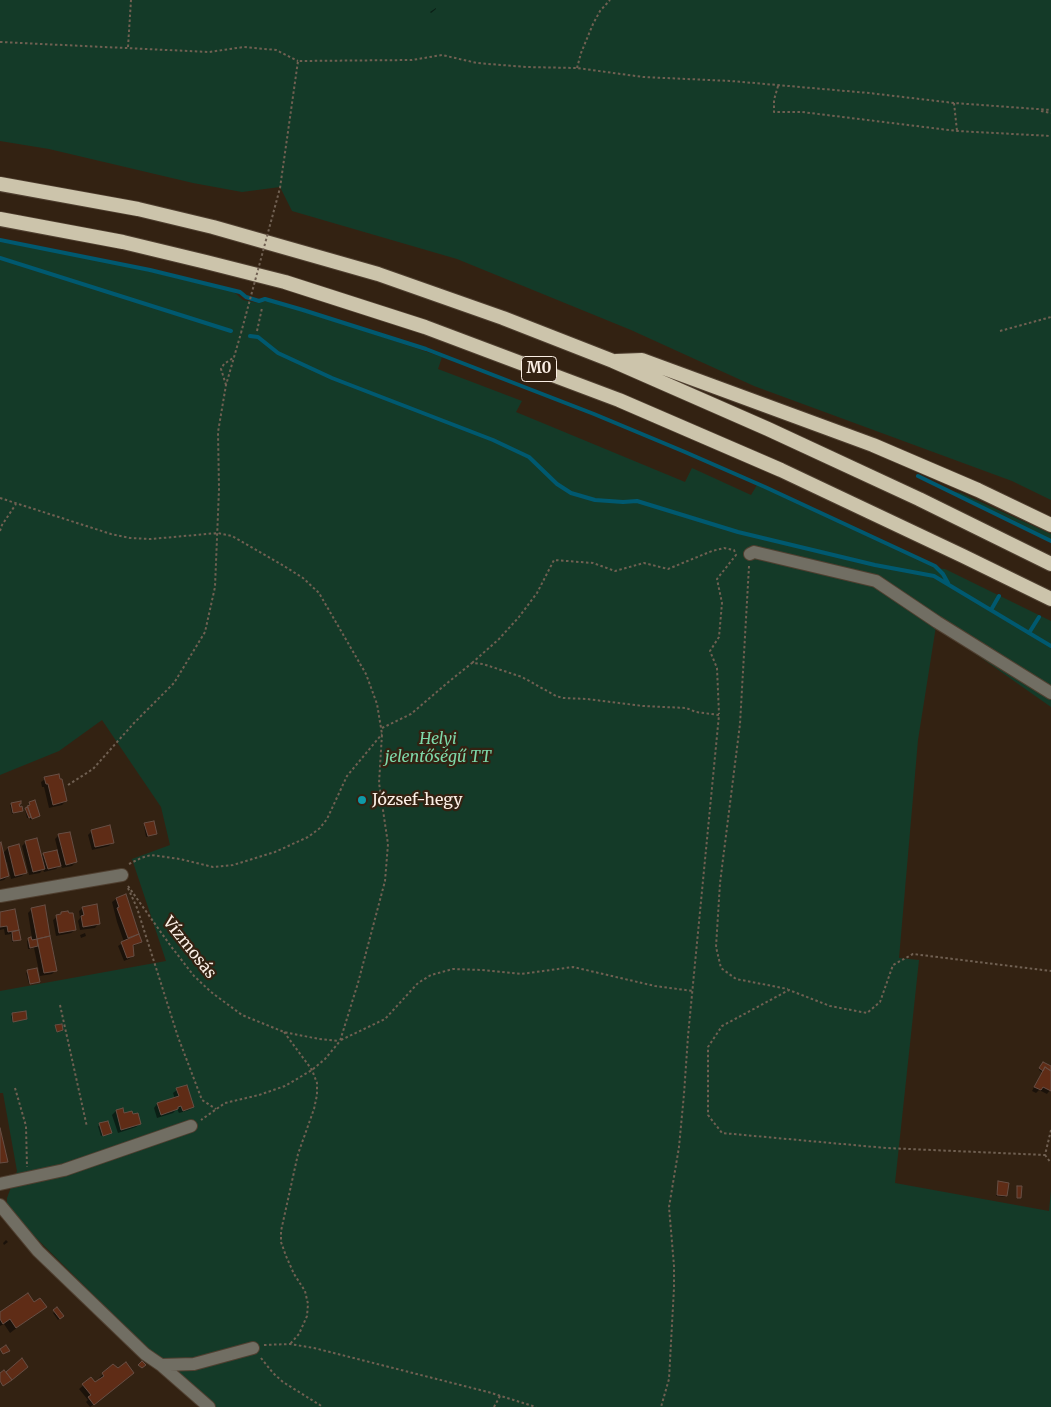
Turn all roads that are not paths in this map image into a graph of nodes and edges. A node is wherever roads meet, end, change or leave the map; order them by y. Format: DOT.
graph roads {
  1 [pos="0,184"];
  2 [pos="0,219"];
  3 [pos="613,361"];
  4 [pos="1051,525"];
  5 [pos="750,554"];
  6 [pos="1051,564"];
  7 [pos="1051,599"];
  8 [pos="1051,693"];
  9 [pos="122,875"];
  10 [pos="0,896"];
  11 [pos="191,1126"];
  12 [pos="6,1183"];
  13 [pos="0,1202"];
  14 [pos="253,1348"];
  15 [pos="160,1365"];
  16 [pos="209,1407"];
  1 -- 3 [label="highway, M0"];
  2 -- 7 [label="highway, M0"];
  3 -- 4 [label="highway"];
  3 -- 6 [label="highway, M0"];
  5 -- 8 [label="street"];
  9 -- 10 [label="street"];
  11 -- 12 [label="street"];
  12 -- 13 [label="street"];
  13 -- 15 [label="street"];
  14 -- 15 [label="street"];
  15 -- 16 [label="street"];
}
